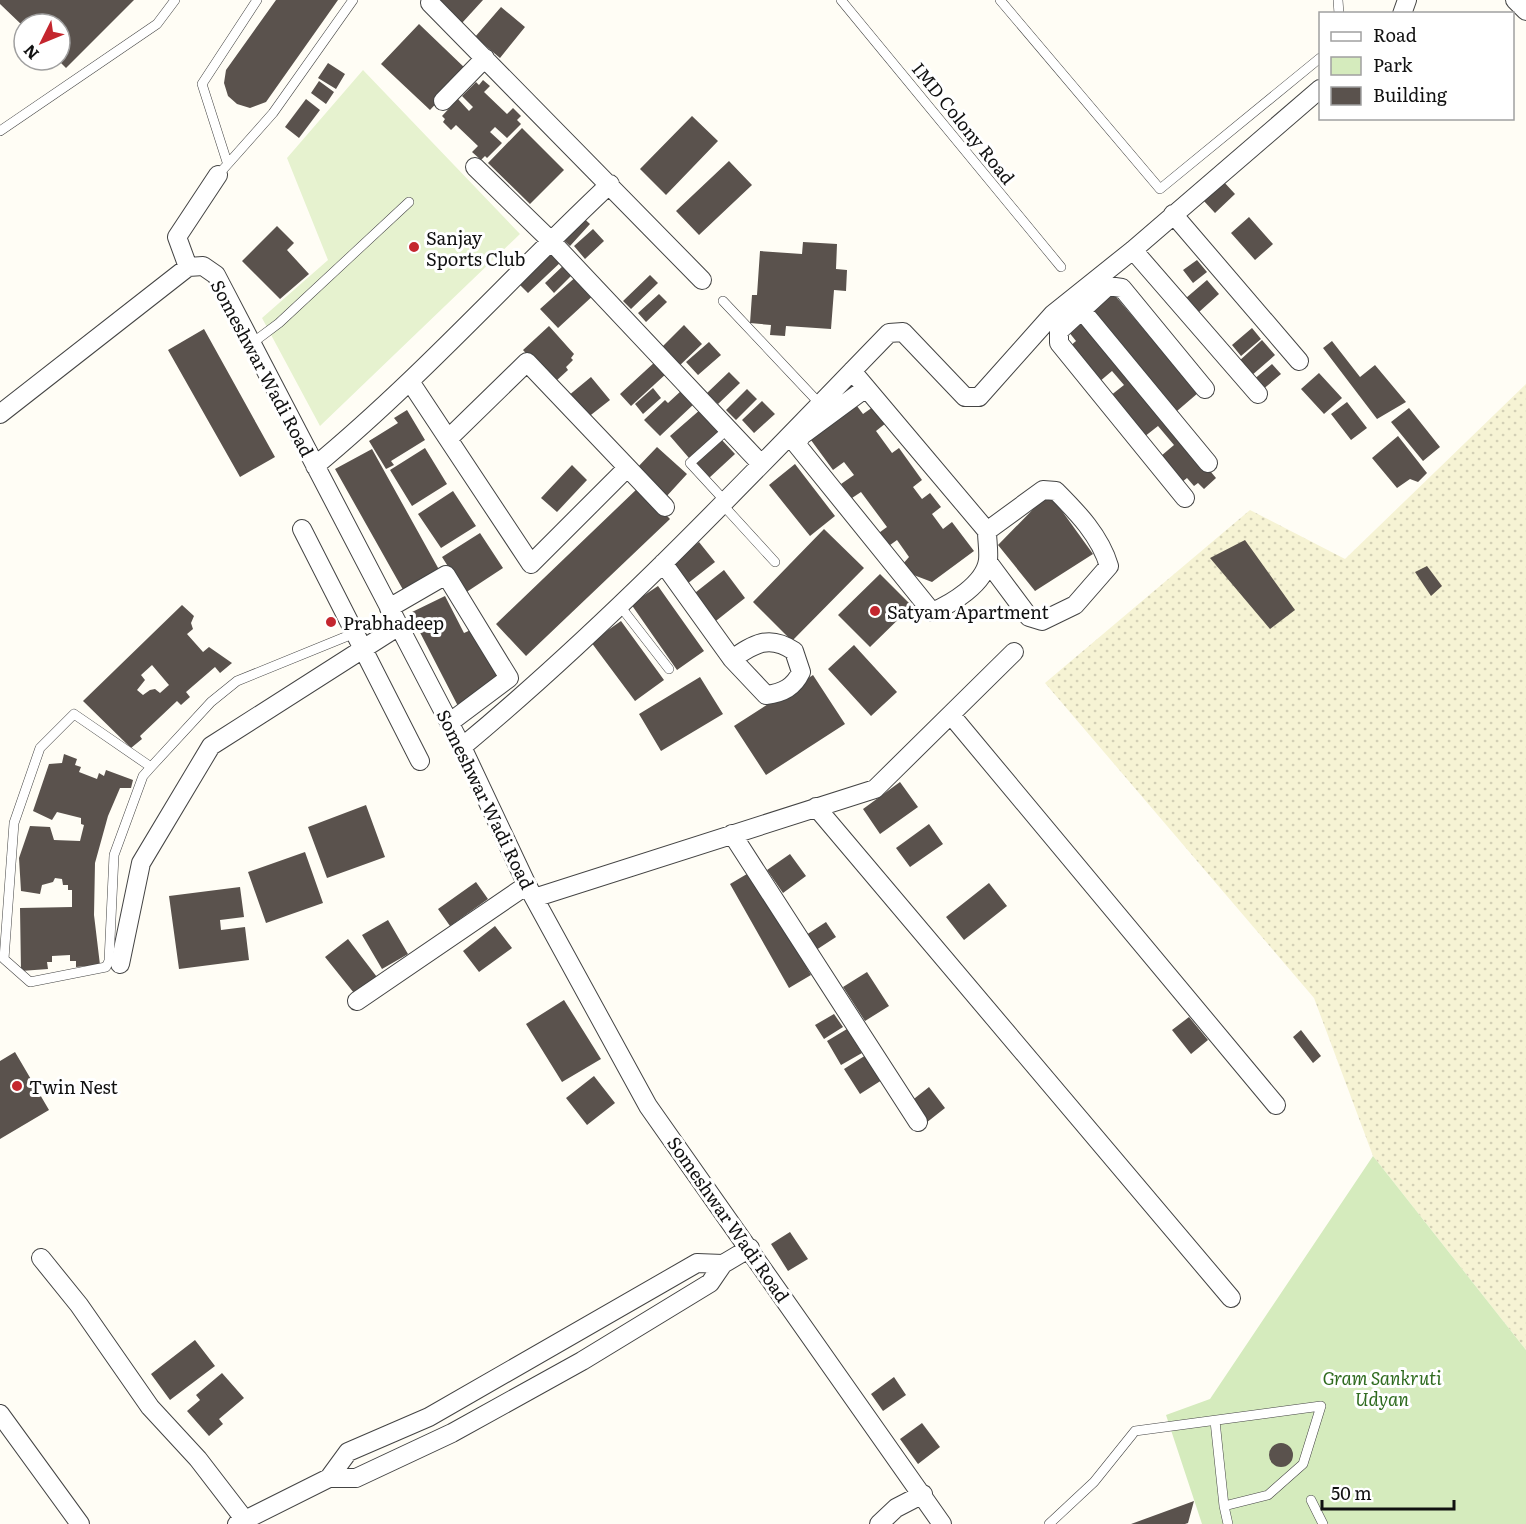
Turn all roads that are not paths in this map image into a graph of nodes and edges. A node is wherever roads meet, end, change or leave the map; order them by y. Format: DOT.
graph roads {
  1 [pos="175,0"];
  2 [pos="257,0"];
  3 [pos="353,0"];
  4 [pos="841,0"];
  5 [pos="1000,0"];
  6 [pos="1515,0"];
  7 [pos="430,3"];
  8 [pos="1526,11"];
  9 [pos="485,58"];
  10 [pos="1319,59"];
  11 [pos="1319,90"];
  12 [pos="443,100"];
  13 [pos="0,131"];
  14 [pos="475,167"];
  15 [pos="222,168"];
  16 [pos="610,184"];
  17 [pos="409,202"];
  18 [pos="1173,214"];
  19 [pos="550,240"];
  20 [pos="1133,250"];
  21 [pos="188,267"];
  22 [pos="1061,267"];
  23 [pos="702,280"];
  24 [pos="723,301"];
  25 [pos="1077,304"];
  26 [pos="251,344"];
  27 [pos="1299,361"];
  28 [pos="852,371"];
  29 [pos="411,383"];
  30 [pos="866,388"];
  31 [pos="1205,389"];
  32 [pos="1258,394"];
  33 [pos="820,404"];
  34 [pos="0,414"];
  35 [pos="728,429"];
  36 [pos="448,439"];
  37 [pos="761,464"];
  38 [pos="1208,464"];
  39 [pos="315,466"];
  40 [pos="627,468"];
  41 [pos="1185,498"];
  42 [pos="723,502"];
  43 [pos="665,507"];
  44 [pos="302,529"];
  45 [pos="987,531"];
  46 [pos="775,562"];
  47 [pos="988,562"];
  48 [pos="663,563"];
  49 [pos="620,606"];
  50 [pos="389,608"];
  51 [pos="399,626"];
  52 [pos="359,641"];
  53 [pos="1014,652"];
  54 [pos="732,660"];
  55 [pos="669,669"];
  56 [pos="951,715"];
  57 [pos="449,723"];
  58 [pos="462,747"];
  59 [pos="420,761"];
  60 [pos="151,767"];
  61 [pos="816,807"];
  62 [pos="732,834"];
  63 [pos="531,892"];
  64 [pos="120,964"];
  65 [pos="357,1001"];
  66 [pos="1275,1105"];
  67 [pos="918,1122"];
  68 [pos="750,1248"];
  69 [pos="41,1258"];
  70 [pos="723,1264"];
  71 [pos="1231,1298"];
  72 [pos="0,1414"];
  73 [pos="1215,1421"];
  74 [pos="330,1478"];
  75 [pos="923,1494"];
  76 [pos="1311,1500"];
  77 [pos="1224,1506"];
  78 [pos="244,1523"];
  79 [pos="80,1524"];
  80 [pos="879,1524"];
  81 [pos="942,1524"];
  82 [pos="1049,1524"];
  83 [pos="1228,1524"];
  84 [pos="1323,1524"];
  1 -- 13 [label="lane"];
  2 -- 15 [label="lane"];
  3 -- 15 [label="lane"];
  4 -- 22 [label="lane, IMD Colony Road"];
  5 -- 10 [label="lane"];
  6 -- 8 [label="street"];
  7 -- 9 [label="street"];
  9 -- 12 [label="street"];
  9 -- 16 [label="street"];
  11 -- 18 [label="street"];
  14 -- 19 [label="street"];
  15 -- 21 [label="street"];
  16 -- 19 [label="street"];
  16 -- 23 [label="street"];
  17 -- 26 [label="lane"];
  18 -- 20 [label="street"];
  18 -- 27 [label="street"];
  19 -- 29 [label="street"];
  19 -- 35 [label="street"];
  20 -- 25 [label="street"];
  20 -- 32 [label="street"];
  21 -- 26 [label="street, Someshwar Wadi Road"];
  21 -- 34 [label="street, Someshwar Wadi Road"];
  24 -- 33 [label="lane"];
  25 -- 28 [label="street"];
  25 -- 31 [label="street"];
  25 -- 38 [label="street"];
  25 -- 41 [label="street"];
  26 -- 39 [label="street, Someshwar Wadi Road"];
  28 -- 30 [label="street"];
  28 -- 33 [label="street"];
  29 -- 36 [label="street"];
  29 -- 39 [label="street"];
  30 -- 45 [label="street"];
  30 -- 47 [label="street"];
  33 -- 37 [label="street"];
  35 -- 37 [label="street"];
  35 -- 42 [label="lane"];
  36 -- 40 [label="street"];
  36 -- 40 [label="street"];
  37 -- 42 [label="street"];
  39 -- 50 [label="street, Someshwar Wadi Road"];
  40 -- 43 [label="street"];
  42 -- 46 [label="lane"];
  42 -- 48 [label="street"];
  44 -- 52 [label="street"];
  45 -- 47 [label="street"];
  45 -- 47 [label="street"];
  48 -- 49 [label="street"];
  48 -- 54 [label="street"];
  49 -- 55 [label="lane"];
  49 -- 58 [label="street"];
  50 -- 51 [label="street, Someshwar Wadi Road"];
  50 -- 57 [label="street"];
  51 -- 52 [label="street"];
  51 -- 57 [label="street, Someshwar Wadi Road"];
  52 -- 59 [label="street"];
  52 -- 60 [label="lane"];
  52 -- 64 [label="street"];
  53 -- 56 [label="street"];
  56 -- 61 [label="street"];
  56 -- 66 [label="street"];
  57 -- 58 [label="street, Someshwar Wadi Road"];
  58 -- 63 [label="street, Someshwar Wadi Road"];
  60 -- 60 [label="lane"];
  61 -- 62 [label="street"];
  61 -- 71 [label="street"];
  62 -- 63 [label="street"];
  62 -- 67 [label="street"];
  63 -- 65 [label="street"];
  63 -- 68 [label="street, Someshwar Wadi Road"];
  68 -- 70 [label="street"];
  68 -- 75 [label="street, Someshwar Wadi Road"];
  69 -- 78 [label="street"];
  70 -- 74 [label="street"];
  70 -- 74 [label="street"];
  72 -- 79 [label="street"];
  73 -- 77 [label="lane"];
  73 -- 77 [label="lane"];
  73 -- 82 [label="lane"];
  74 -- 78 [label="street"];
  75 -- 80 [label="street"];
  75 -- 81 [label="street, Someshwar Wadi Road"];
  76 -- 84 [label="lane"];
  77 -- 83 [label="lane"];
}
